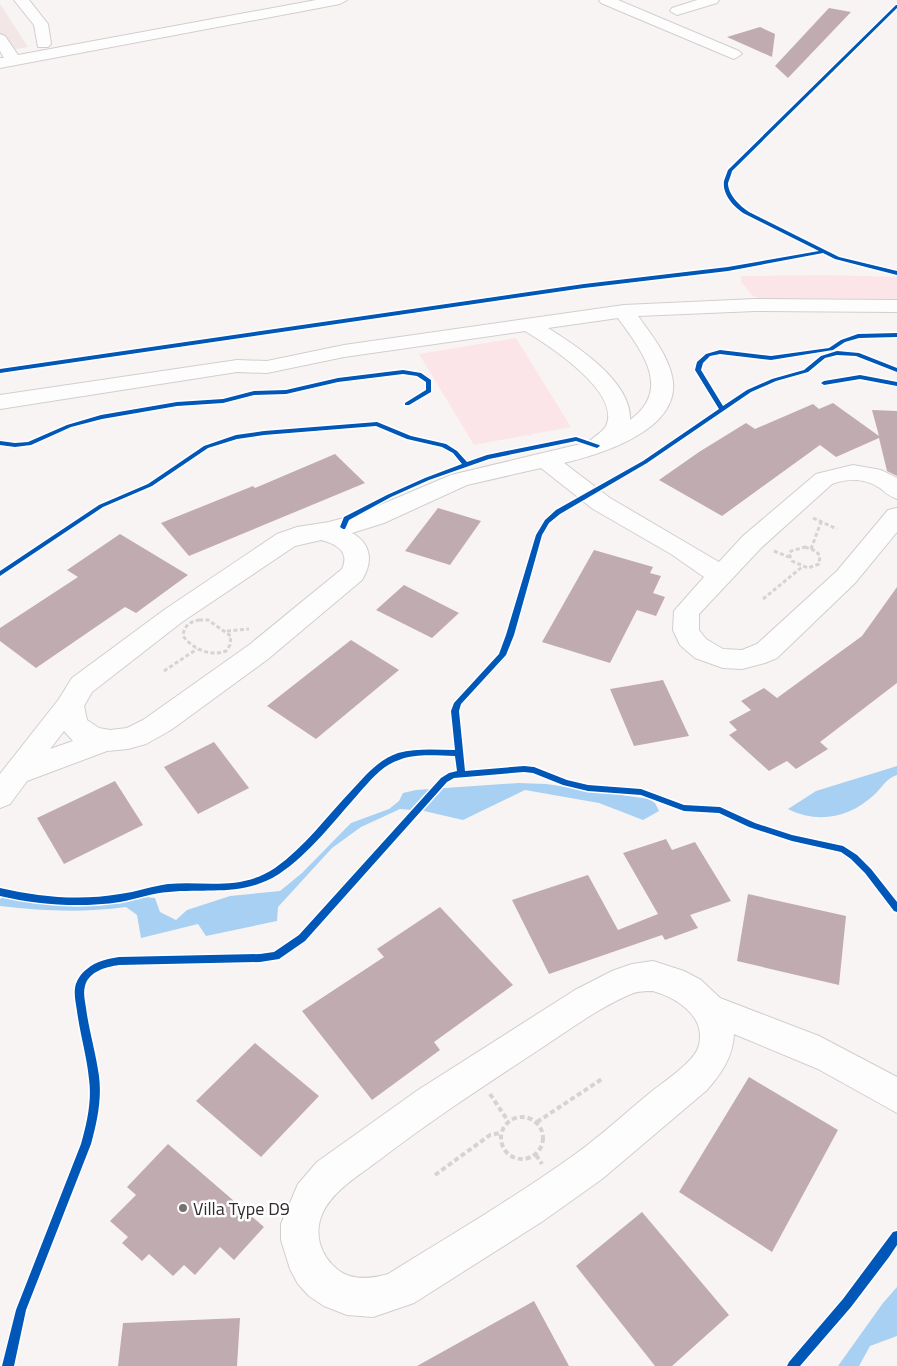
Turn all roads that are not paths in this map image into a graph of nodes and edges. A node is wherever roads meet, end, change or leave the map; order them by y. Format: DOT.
graph roads {
  1 [pos="21,0"];
  2 [pos="340,0"];
  3 [pos="606,0"];
  4 [pos="712,0"];
  5 [pos="677,11"];
  6 [pos="2,44"];
  7 [pos="43,44"];
  8 [pos="734,54"];
  9 [pos="7,62"];
  10 [pos="897,306"];
  11 [pos="676,308"];
  12 [pos="624,311"];
  13 [pos="527,324"];
  14 [pos="643,340"];
  15 [pos="0,402"];
  16 [pos="619,409"];
  17 [pos="654,412"];
  18 [pos="597,446"];
  19 [pos="546,460"];
  20 [pos="897,491"];
  21 [pos="383,514"];
  22 [pos="897,516"];
  23 [pos="321,532"];
  24 [pos="674,543"];
  25 [pos="356,550"];
  26 [pos="741,554"];
  27 [pos="719,575"];
  28 [pos="70,706"];
  29 [pos="106,740"];
  30 [pos="17,773"];
  31 [pos="0,796"];
  32 [pos="710,1010"];
  33 [pos="897,1096"];
  1 -- 7 [label="street"];
  2 -- 9 [label="street"];
  3 -- 8 [label="street"];
  4 -- 5 [label="street"];
  6 -- 9 [label="street"];
  10 -- 11 [label="street"];
  11 -- 12 [label="street"];
  11 -- 14 [label="street"];
  12 -- 13 [label="street"];
  12 -- 14 [label="street"];
  13 -- 15 [label="street"];
  13 -- 16 [label="street"];
  14 -- 17 [label="street"];
  16 -- 17 [label="street"];
  16 -- 18 [label="street"];
  17 -- 18 [label="street"];
  18 -- 19 [label="street"];
  19 -- 21 [label="street"];
  19 -- 24 [label="street"];
  20 -- 26 [label="street"];
  21 -- 23 [label="street"];
  21 -- 25 [label="street"];
  22 -- 27 [label="street"];
  23 -- 25 [label="street"];
  23 -- 28 [label="street"];
  24 -- 26 [label="street"];
  24 -- 27 [label="street"];
  25 -- 29 [label="street"];
  26 -- 27 [label="street"];
  28 -- 29 [label="street"];
  28 -- 30 [label="street"];
  29 -- 30 [label="street"];
  30 -- 31 [label="street"];
  32 -- 32 [label="street"];
  32 -- 33 [label="street"];
}
